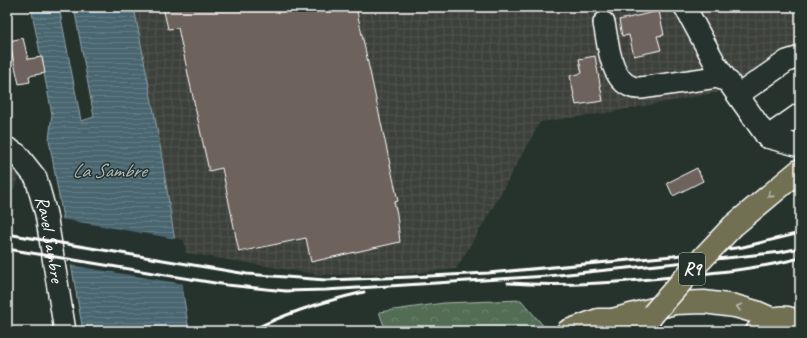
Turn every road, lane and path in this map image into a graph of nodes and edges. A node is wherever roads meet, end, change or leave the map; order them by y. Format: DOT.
graph roads {
  1 [pos="685,7"];
  2 [pos="604,23"];
  3 [pos="800,58"];
  4 [pos="733,89"];
  5 [pos="800,114"];
  6 [pos="767,137"];
  7 [pos="800,146"];
  8 [pos="12,151"];
  9 [pos="800,170"];
  10 [pos="799,323"];
  11 [pos="605,325"];
  12 [pos="764,325"];
  13 [pos="65,331"];
  14 [pos="568,331"];
  15 [pos="641,331"];
  1 -- 4 [label="lane"];
  2 -- 4 [label="lane"];
  3 -- 4 [label="lane"];
  4 -- 6 [label="lane"];
  5 -- 6 [label="lane"];
  6 -- 7 [label="lane"];
  8 -- 13 [label="lane, Ravel Sambre"];
  9 -- 15 [label="main road, R9, one-way, bridge"];
  10 -- 12 [label="main road"];
  12 -- 11 [label="main road, one-way"];
  11 -- 14 [label="main road"];
}
